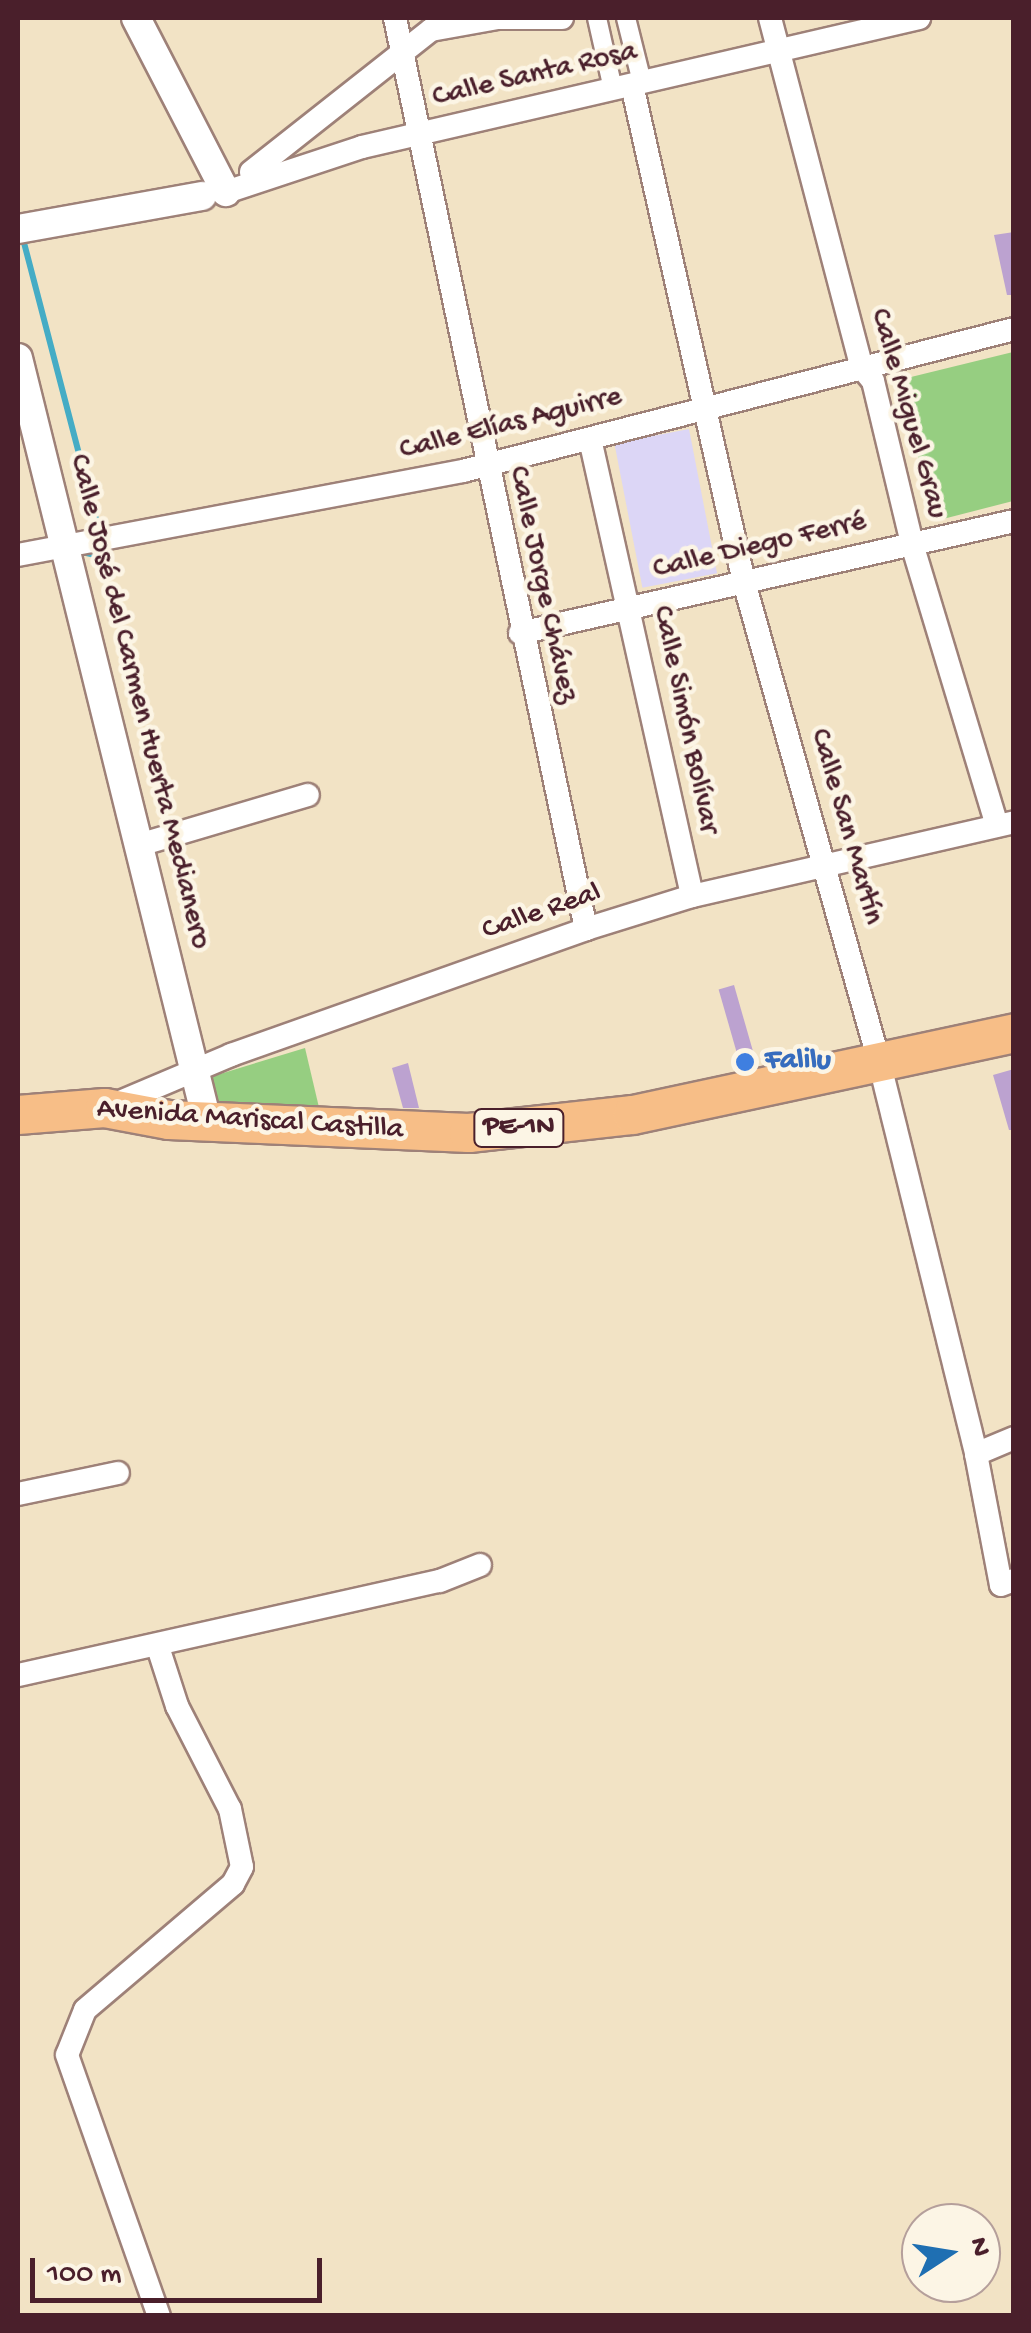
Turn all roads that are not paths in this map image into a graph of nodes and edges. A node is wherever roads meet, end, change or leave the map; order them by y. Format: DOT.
graph roads {
  1 [pos="136,18"];
  2 [pos="395,18"];
  3 [pos="562,18"];
  4 [pos="597,18"];
  5 [pos="626,18"];
  6 [pos="770,18"];
  7 [pos="919,18"];
  8 [pos="779,51"];
  9 [pos="401,59"];
  10 [pos="629,85"];
  11 [pos="418,134"];
  12 [pos="218,194"];
  13 [pos="23,227"];
  14 [pos="1014,329"];
  15 [pos="18,358"];
  16 [pos="862,368"];
  17 [pos="23,402"];
  18 [pos="702,406"];
  19 [pos="590,439"];
  20 [pos="484,466"];
  21 [pos="1014,521"];
  22 [pos="68,544"];
  23 [pos="912,544"];
  24 [pos="18,554"];
  25 [pos="744,582"];
  26 [pos="629,608"];
  27 [pos="520,633"];
  28 [pos="308,795"];
  29 [pos="1005,823"];
  30 [pos="139,845"];
  31 [pos="825,863"];
  32 [pos="692,896"];
  33 [pos="586,929"];
  34 [pos="1014,1032"];
  35 [pos="880,1066"];
  36 [pos="197,1069"];
  37 [pos="105,1108"];
  38 [pos="18,1115"];
  39 [pos="208,1121"];
  40 [pos="1014,1438"];
  41 [pos="976,1454"];
  42 [pos="118,1473"];
  43 [pos="18,1494"];
  44 [pos="480,1565"];
  45 [pos="1007,1583"];
  46 [pos="158,1647"];
  47 [pos="18,1670"];
  48 [pos="159,2316"];
  1 -- 12 [label="street"];
  2 -- 9 [label="street, Calle Jorge Chávez"];
  3 -- 9 [label="street"];
  4 -- 10 [label="street"];
  5 -- 10 [label="street"];
  6 -- 8 [label="street, Calle Miguel Grau"];
  7 -- 8 [label="street, Calle Santa Rosa"];
  8 -- 10 [label="street, Calle Santa Rosa"];
  8 -- 16 [label="street, Calle Miguel Grau"];
  9 -- 11 [label="street, Calle Jorge Chávez"];
  9 -- 12 [label="street"];
  10 -- 11 [label="street, Calle Santa Rosa"];
  10 -- 18 [label="street, Calle San Martín"];
  11 -- 12 [label="street, Calle Santa Rosa"];
  11 -- 20 [label="street, Calle Jorge Chávez"];
  12 -- 13 [label="street"];
  14 -- 16 [label="street, Calle Elías Aguirre"];
  15 -- 17 [label="street, Calle José del Carmen Huerta Medianero"];
  16 -- 18 [label="street, Calle Elías Aguirre"];
  16 -- 23 [label="street, Calle Miguel Grau"];
  17 -- 22 [label="street, Calle José del Carmen Huerta Medianero"];
  18 -- 19 [label="street, Calle Elías Aguirre"];
  18 -- 25 [label="street, Calle San Martín"];
  19 -- 20 [label="street, Calle Elías Aguirre"];
  19 -- 26 [label="street, Calle Simón Bolívar"];
  20 -- 22 [label="street, Calle Elías Aguirre"];
  20 -- 27 [label="street, Calle Jorge Chávez"];
  21 -- 23 [label="street, Calle Diego Ferré"];
  22 -- 24 [label="street, Calle Elías Aguirre"];
  22 -- 30 [label="street, Calle José del Carmen Huerta Medianero"];
  23 -- 25 [label="street, Calle Diego Ferré"];
  23 -- 29 [label="street, Calle Miguel Grau"];
  25 -- 26 [label="street, Calle Diego Ferré"];
  25 -- 31 [label="street, Calle San Martín"];
  26 -- 27 [label="street, Calle Diego Ferré"];
  26 -- 32 [label="street, Calle Simón Bolívar"];
  27 -- 33 [label="street, Calle Jorge Chávez"];
  28 -- 30 [label="street"];
  29 -- 31 [label="street, Calle Real"];
  30 -- 36 [label="street, Calle José del Carmen Huerta Medianero"];
  31 -- 32 [label="street, Calle Real"];
  31 -- 35 [label="street, Calle San Martín"];
  32 -- 33 [label="street, Calle Real"];
  33 -- 36 [label="street, Calle Real"];
  34 -- 35 [label="highway, Avenida Mariscal Castilla / PE-1N"];
  35 -- 39 [label="highway, Avenida Mariscal Castilla / PE-1N"];
  35 -- 41 [label="street, Calle San Martín"];
  36 -- 37 [label="street, Calle Real"];
  36 -- 39 [label="street, Calle José del Carmen Huerta Medianero"];
  37 -- 38 [label="highway, Avenida Mariscal Castilla / PE-1N"];
  37 -- 39 [label="highway, Avenida Mariscal Castilla / PE-1N"];
  40 -- 41 [label="street"];
  41 -- 45 [label="street, Calle San Martín"];
  42 -- 43 [label="street"];
  44 -- 46 [label="street"];
  46 -- 47 [label="street"];
  46 -- 48 [label="street"];
}
